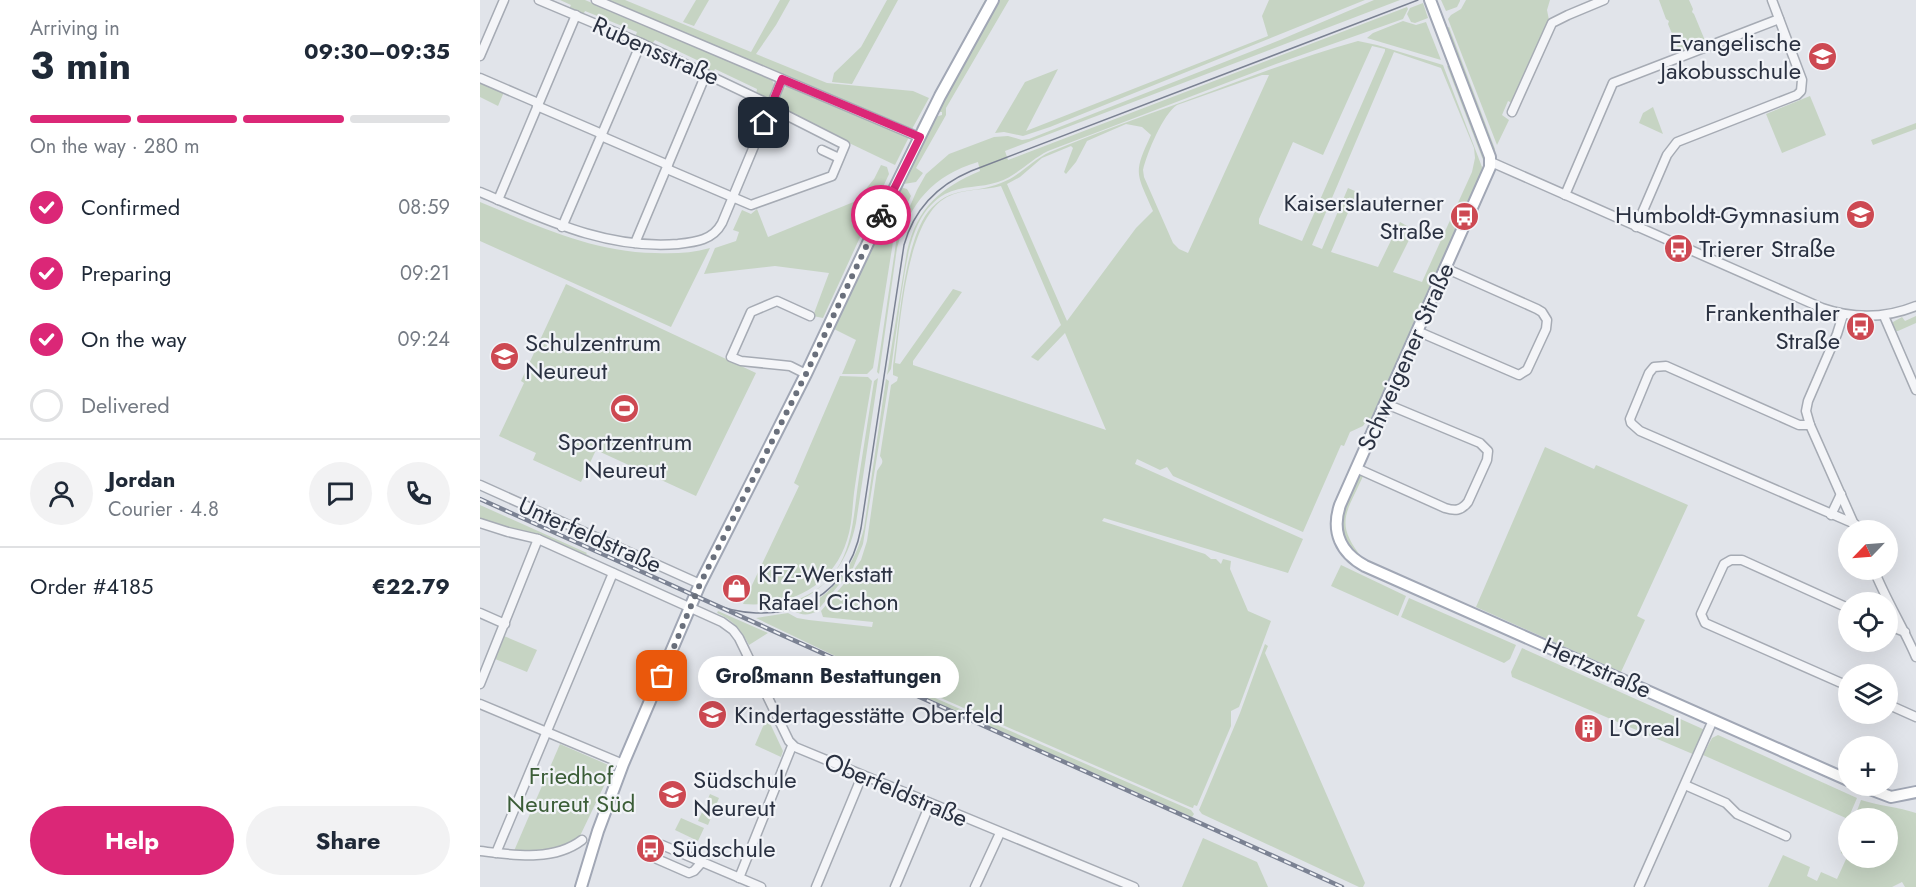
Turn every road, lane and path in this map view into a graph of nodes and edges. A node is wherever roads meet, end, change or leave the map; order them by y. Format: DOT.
graph roads {
  1 [pos="504,0"];
  2 [pos="539,0"];
  3 [pos="596,0"];
  4 [pos="993,0"];
  5 [pos="1604,0"];
  6 [pos="1772,0"];
  7 [pos="1431,1"];
  8 [pos="576,15"];
  9 [pos="1779,19"];
  10 [pos="641,44"];
  11 [pos="480,56"];
  12 [pos="706,74"];
  13 [pos="480,78"];
  14 [pos="782,79"];
  15 [pos="538,104"];
  16 [pos="771,105"];
  17 [pos="780,112"];
  18 [pos="1512,112"];
  19 [pos="601,135"];
  20 [pos="920,137"];
  21 [pos="822,150"];
  22 [pos="840,158"];
  23 [pos="1491,162"];
  24 [pos="668,167"];
  25 [pos="480,192"];
  26 [pos="1564,195"];
  27 [pos="733,197"];
  28 [pos="498,200"];
  29 [pos="562,227"];
  30 [pos="1636,227"];
  31 [pos="635,243"];
  32 [pos="1445,268"];
  33 [pos="1916,306"];
  34 [pos="1843,315"];
  35 [pos="810,316"];
  36 [pos="1884,316"];
  37 [pos="1417,331"];
  38 [pos="806,374"];
  39 [pos="1916,390"];
  40 [pos="1384,403"];
  41 [pos="1810,425"];
  42 [pos="1356,468"];
  43 [pos="480,485"];
  44 [pos="1841,494"];
  45 [pos="1831,515"];
  46 [pos="1841,520"];
  47 [pos="1852,520"];
  48 [pos="480,522"];
  49 [pos="538,539"];
  50 [pos="1347,553"];
  51 [pos="613,573"];
  52 [pos="700,584"];
  53 [pos="1838,603"];
  54 [pos="689,608"];
  55 [pos="480,613"];
  56 [pos="1898,622"];
  57 [pos="505,624"];
  58 [pos="1898,629"];
  59 [pos="1905,632"];
  60 [pos="1916,657"];
  61 [pos="1838,682"];
  62 [pos="480,684"];
  63 [pos="480,704"];
  64 [pos="1898,709"];
  65 [pos="1916,717"];
  66 [pos="1713,720"];
  67 [pos="547,732"];
  68 [pos="792,746"];
  69 [pos="623,764"];
  70 [pos="862,776"];
  71 [pos="1838,776"];
  72 [pos="1684,785"];
  73 [pos="1916,792"];
  74 [pos="1898,796"];
  75 [pos="930,804"];
  76 [pos="1000,833"];
  77 [pos="1786,836"];
  78 [pos="582,840"];
  79 [pos="480,851"];
  80 [pos="496,853"];
  81 [pos="702,862"];
  82 [pos="739,878"];
  83 [pos="580,887"];
  84 [pos="761,887"];
  85 [pos="816,887"];
  86 [pos="895,887"];
  87 [pos="976,887"];
  88 [pos="1134,887"];
  89 [pos="1639,887"];
  1 -- 11 [label="street"];
  2 -- 8 [label="street, Rubensstraße"];
  3 -- 14 [label="street"];
  4 -- 20 [label="main road"];
  5 -- 18 [label="street"];
  6 -- 9 [label="street"];
  7 -- 23 [label="main road"];
  8 -- 10 [label="street, Rubensstraße"];
  8 -- 15 [label="street"];
  9 -- 26 [label="street"];
  9 -- 30 [label="street"];
  10 -- 12 [label="street, Rubensstraße"];
  10 -- 19 [label="street"];
  12 -- 16 [label="street, Rubensstraße"];
  12 -- 24 [label="street"];
  13 -- 15 [label="street"];
  14 -- 16 [label="street"];
  14 -- 20 [label="street"];
  15 -- 19 [label="street"];
  15 -- 28 [label="street"];
  16 -- 27 [label="street"];
  17 -- 22 [label="street"];
  19 -- 24 [label="street"];
  19 -- 29 [label="street"];
  20 -- 38 [label="main road"];
  21 -- 22 [label="street"];
  22 -- 27 [label="street"];
  23 -- 26 [label="street"];
  23 -- 32 [label="main road, Schweigener Straße"];
  24 -- 27 [label="street"];
  24 -- 31 [label="street"];
  25 -- 28 [label="street"];
  26 -- 30 [label="street"];
  27 -- 31 [label="street"];
  28 -- 29 [label="street"];
  29 -- 31 [label="street"];
  30 -- 34 [label="street"];
  32 -- 37 [label="main road, Schweigener Straße"];
  32 -- 37 [label="street"];
  33 -- 36 [label="street"];
  34 -- 36 [label="street"];
  34 -- 41 [label="street"];
  35 -- 38 [label="street"];
  36 -- 39 [label="street"];
  37 -- 40 [label="main road, Schweigener Straße"];
  38 -- 52 [label="main road"];
  40 -- 42 [label="main road, Schweigener Straße"];
  40 -- 42 [label="street"];
  41 -- 44 [label="street"];
  41 -- 45 [label="street"];
  42 -- 50 [label="main road, Schweigener Straße"];
  43 -- 52 [label="street, Unterfeldstraße"];
  44 -- 45 [label="street"];
  44 -- 47 [label="street"];
  45 -- 46 [label="street"];
  48 -- 49 [label="street"];
  49 -- 51 [label="street"];
  49 -- 57 [label="street"];
  50 -- 66 [label="main road, Hertzstraße"];
  51 -- 54 [label="street"];
  51 -- 67 [label="street"];
  52 -- 54 [label="main road"];
  53 -- 61 [label="street"];
  54 -- 68 [label="street"];
  54 -- 69 [label="main road"];
  55 -- 57 [label="street"];
  56 -- 59 [label="street"];
  57 -- 62 [label="street"];
  58 -- 59 [label="street"];
  59 -- 60 [label="street"];
  63 -- 67 [label="street"];
  64 -- 65 [label="street"];
  66 -- 71 [label="main road, Hertzstraße"];
  66 -- 72 [label="street"];
  67 -- 69 [label="street"];
  67 -- 80 [label="street"];
  68 -- 70 [label="street, Oberfeldstraße"];
  68 -- 82 [label="street"];
  69 -- 83 [label="main road"];
  70 -- 75 [label="street, Oberfeldstraße"];
  70 -- 85 [label="street"];
  72 -- 77 [label="street"];
  72 -- 89 [label="street"];
  73 -- 74 [label="main road"];
  75 -- 76 [label="street, Oberfeldstraße"];
  75 -- 86 [label="street"];
  76 -- 87 [label="street"];
  76 -- 88 [label="street, Oberfeldstraße"];
  78 -- 80 [label="street"];
  79 -- 80 [label="street"];
  81 -- 81 [label="street"];
  81 -- 82 [label="street"];
  82 -- 84 [label="street"];
}
